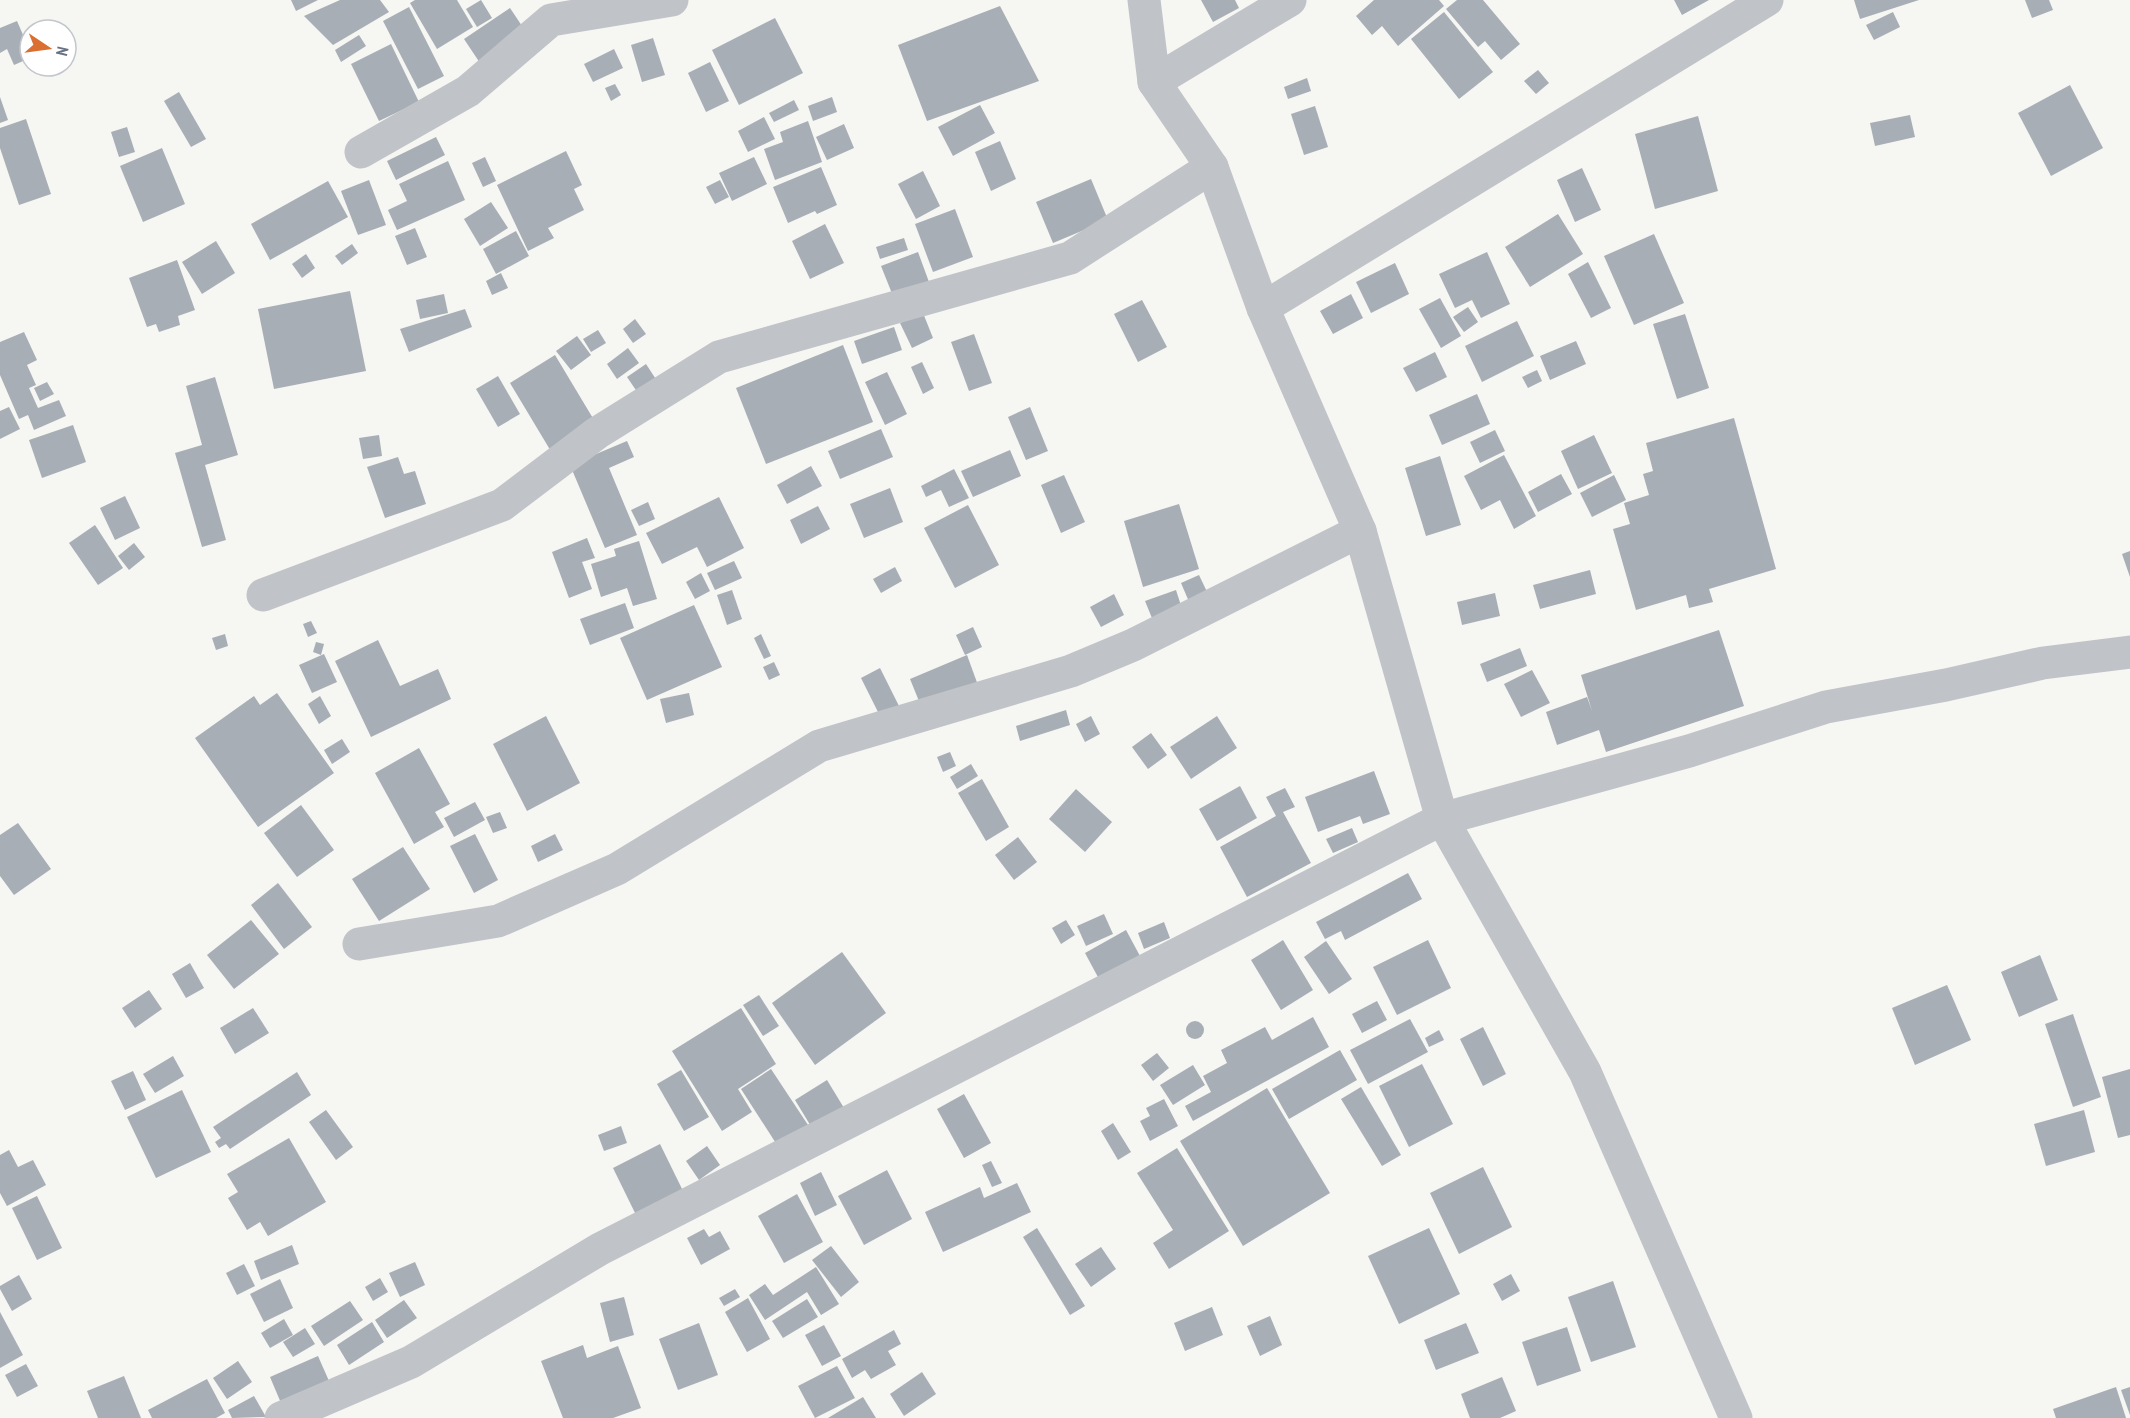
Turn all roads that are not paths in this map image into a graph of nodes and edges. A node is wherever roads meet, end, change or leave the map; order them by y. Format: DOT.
graph roads {
  1 [pos="672,0"];
  2 [pos="1144,0"];
  3 [pos="1290,0"];
  4 [pos="1767,0"];
  5 [pos="547,10"];
  6 [pos="1154,82"];
  7 [pos="361,152"];
  8 [pos="1212,167"];
  9 [pos="1263,308"];
  10 [pos="1360,531"];
  11 [pos="264,595"];
  12 [pos="2130,652"];
  13 [pos="1442,819"];
  14 [pos="359,944"];
  15 [pos="281,1418"];
  16 [pos="1736,1418"];
  1 -- 5 [label="street"];
  2 -- 6 [label="street"];
  3 -- 6 [label="street"];
  4 -- 9 [label="street"];
  5 -- 7 [label="street"];
  6 -- 8 [label="street"];
  8 -- 9 [label="street"];
  8 -- 11 [label="street"];
  9 -- 10 [label="street"];
  10 -- 13 [label="street"];
  10 -- 14 [label="street"];
  12 -- 13 [label="street"];
  13 -- 15 [label="street"];
  13 -- 16 [label="street"];
}
